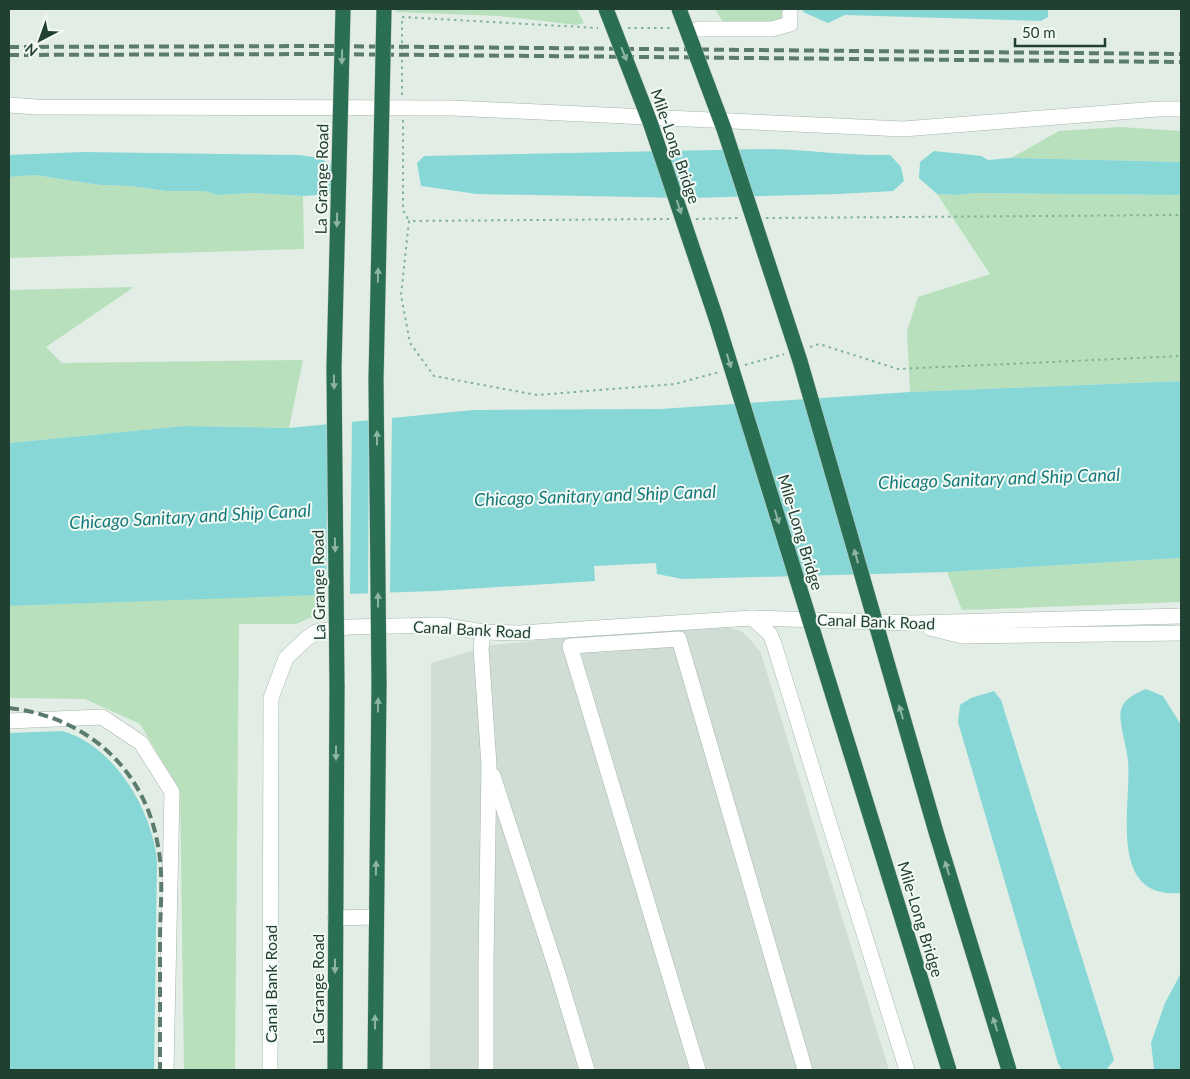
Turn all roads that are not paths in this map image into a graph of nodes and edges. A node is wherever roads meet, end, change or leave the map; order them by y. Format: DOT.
graph roads {
  1 [pos="343,9"];
  2 [pos="384,9"];
  3 [pos="606,9"];
  4 [pos="678,9"];
  5 [pos="790,9"];
  6 [pos="698,28"];
  7 [pos="9,105"];
  8 [pos="1181,109"];
  9 [pos="1181,616"];
  10 [pos="752,618"];
  11 [pos="912,623"];
  12 [pos="483,632"];
  13 [pos="1181,633"];
  14 [pos="9,721"];
  15 [pos="489,765"];
  16 [pos="375,916"];
  17 [pos="335,918"];
  18 [pos="166,1070"];
  19 [pos="270,1070"];
  20 [pos="335,1070"];
  21 [pos="375,1070"];
  22 [pos="486,1070"];
  23 [pos="587,1070"];
  24 [pos="698,1070"];
  25 [pos="806,1070"];
  26 [pos="907,1070"];
  27 [pos="949,1070"];
  28 [pos="1009,1070"];
  1 -- 17 [label="highway, La Grange Road, one-way, bridge"];
  16 -- 2 [label="highway, one-way, bridge"];
  3 -- 27 [label="highway, Mile-Long Bridge, one-way, bridge"];
  28 -- 4 [label="highway, one-way, bridge"];
  5 -- 6 [label="lane"];
  7 -- 8 [label="lane"];
  9 -- 11 [label="lane, Canal Bank Road"];
  10 -- 11 [label="lane, Canal Bank Road"];
  10 -- 12 [label="lane, Canal Bank Road"];
  10 -- 26 [label="lane"];
  11 -- 13 [label="lane"];
  12 -- 15 [label="lane"];
  12 -- 19 [label="lane, Canal Bank Road"];
  14 -- 18 [label="lane"];
  15 -- 22 [label="lane"];
  15 -- 23 [label="lane"];
  16 -- 17 [label="lane"];
  21 -- 16 [label="highway, one-way"];
  17 -- 20 [label="highway, La Grange Road, one-way"];
  24 -- 25 [label="lane"];
}
